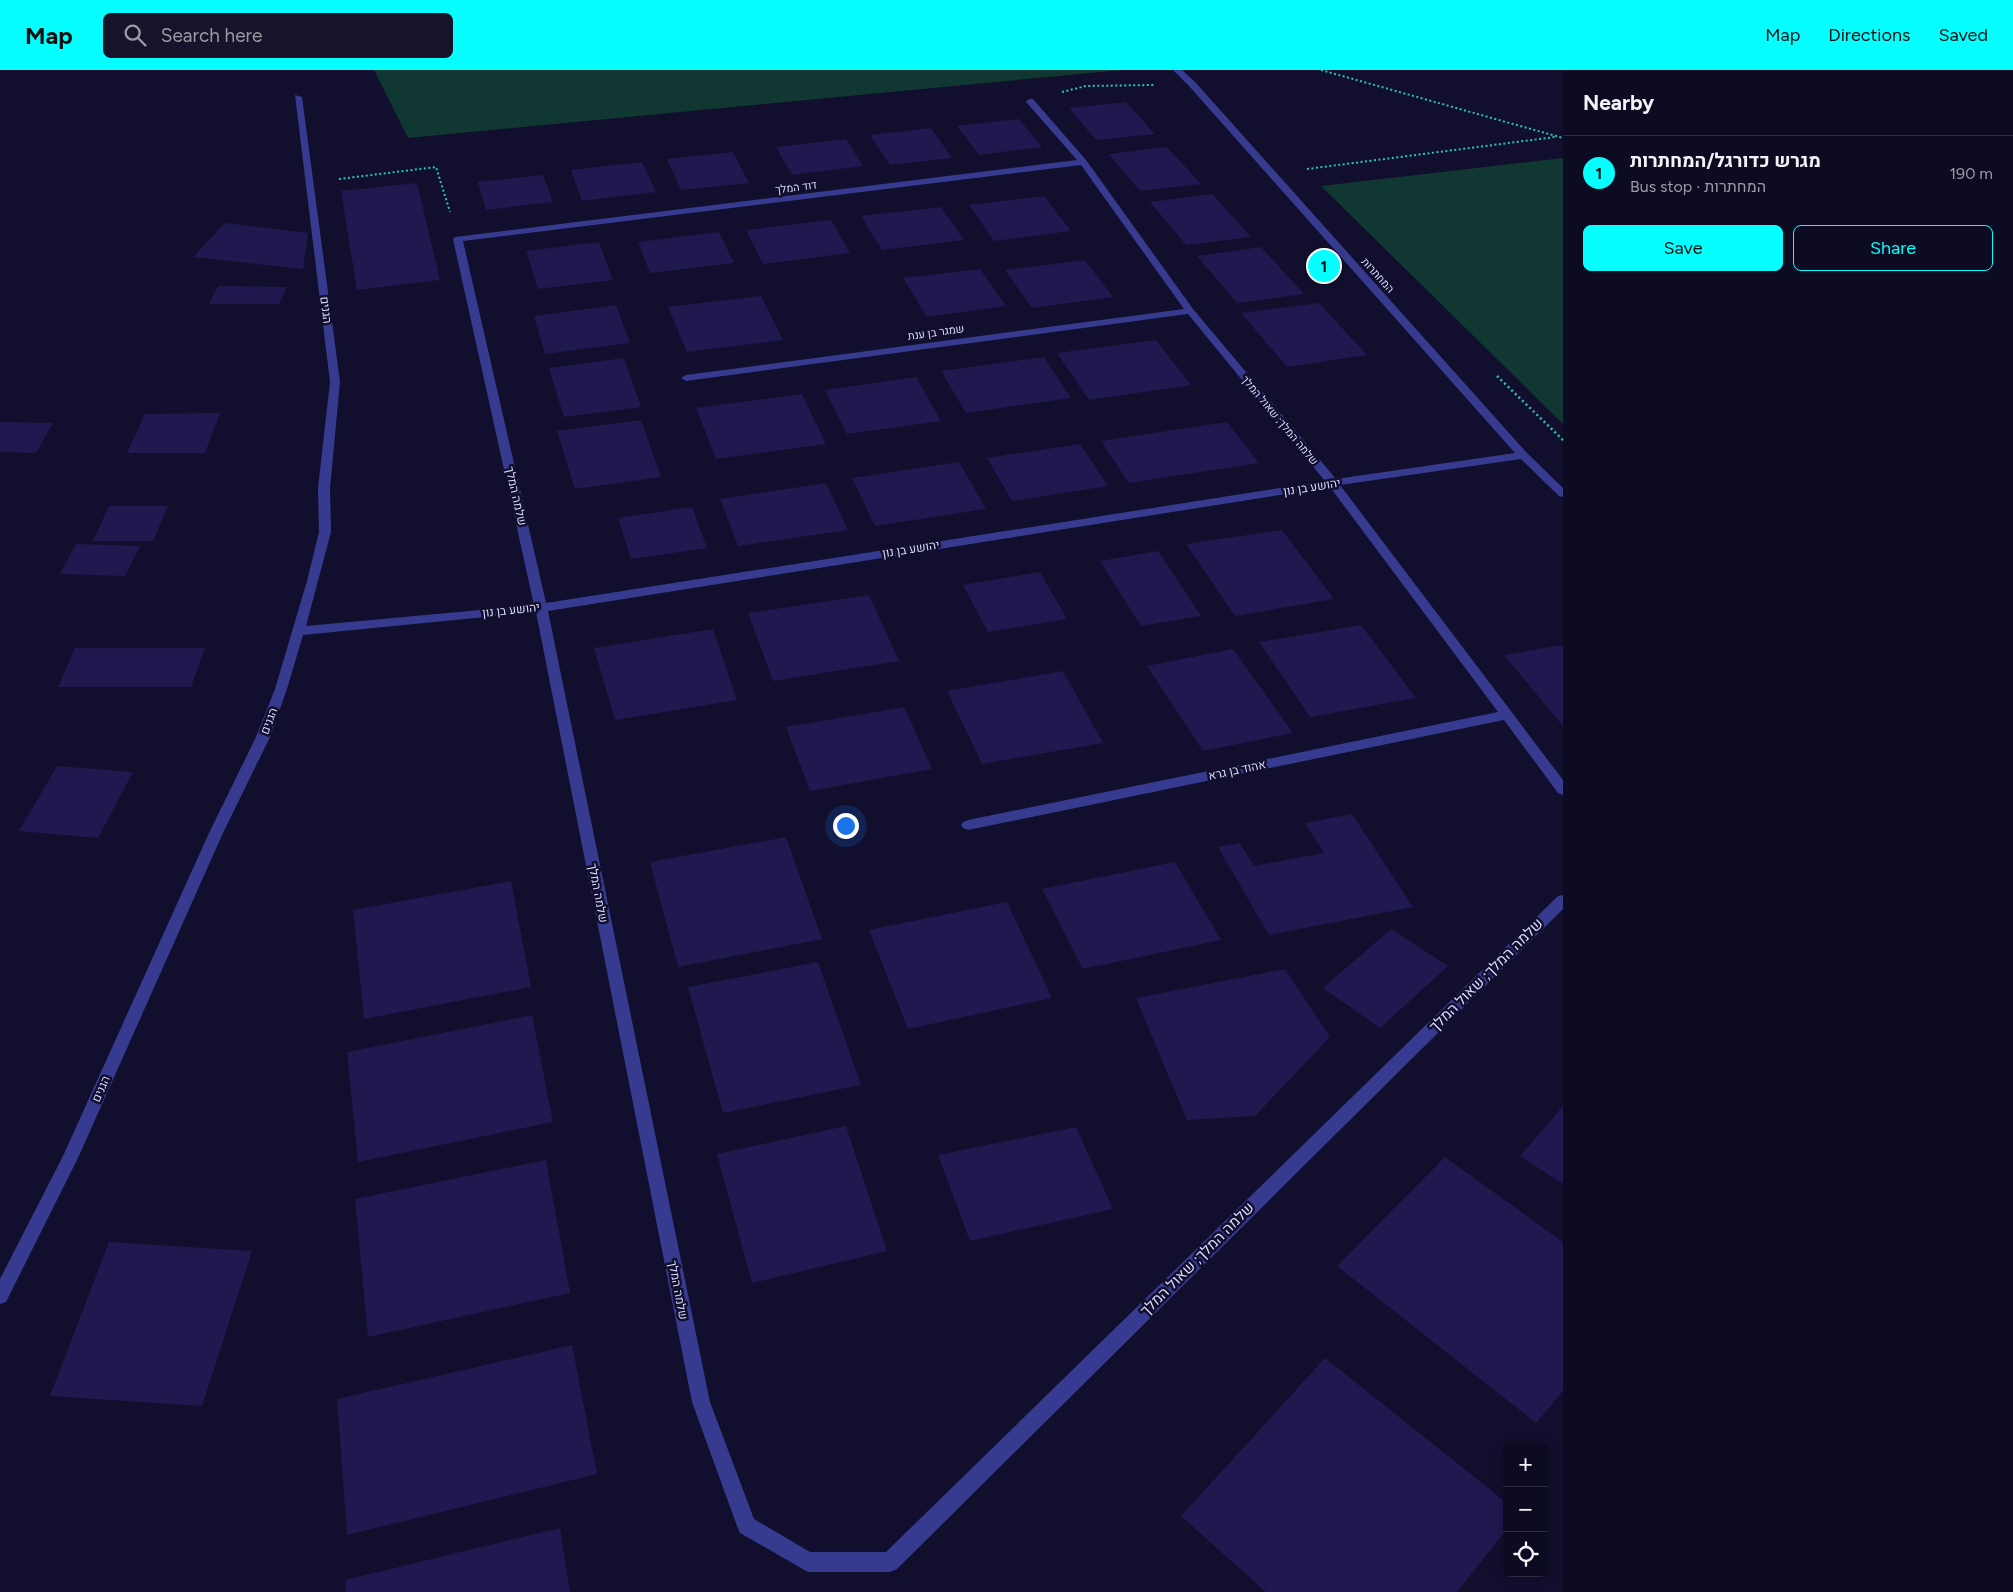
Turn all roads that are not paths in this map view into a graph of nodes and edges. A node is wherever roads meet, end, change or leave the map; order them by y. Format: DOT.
graph roads {
  1 [pos="1177,70"];
  2 [pos="298,97"];
  3 [pos="1030,101"];
  4 [pos="1083,162"];
  5 [pos="458,239"];
  6 [pos="1190,311"];
  7 [pos="686,378"];
  8 [pos="1523,455"];
  9 [pos="1333,483"];
  10 [pos="1563,494"];
  11 [pos="541,608"];
  12 [pos="298,630"];
  13 [pos="1507,715"];
  14 [pos="1563,790"];
  15 [pos="968,825"];
  16 [pos="1563,900"];
  17 [pos="0,1296"];
  18 [pos="808,1562"];
  1 -- 8 [label="street, המחתרות"];
  2 -- 12 [label="street, הגנים"];
  3 -- 4 [label="street, שלמה המלך; שאול המלך"];
  4 -- 5 [label="street, דוד המלך"];
  4 -- 6 [label="street, שלמה המלך; שאול המלך"];
  5 -- 11 [label="street, שלמה המלך"];
  6 -- 7 [label="street, שמגר בן ענת"];
  6 -- 9 [label="street, שלמה המלך; שאול המלך"];
  8 -- 9 [label="street, יהושע בן נון"];
  8 -- 10 [label="street, המחתרות"];
  9 -- 11 [label="street, יהושע בן נון"];
  9 -- 13 [label="street, שלמה המלך; שאול המלך"];
  11 -- 12 [label="street, יהושע בן נון"];
  11 -- 18 [label="street, שלמה המלך"];
  12 -- 17 [label="street, הגנים"];
  13 -- 14 [label="street, שלמה המלך; שאול המלך"];
  13 -- 15 [label="street, אהוד בן גרא"];
  16 -- 18 [label="street, שלמה המלך; שאול המלך"];
}
